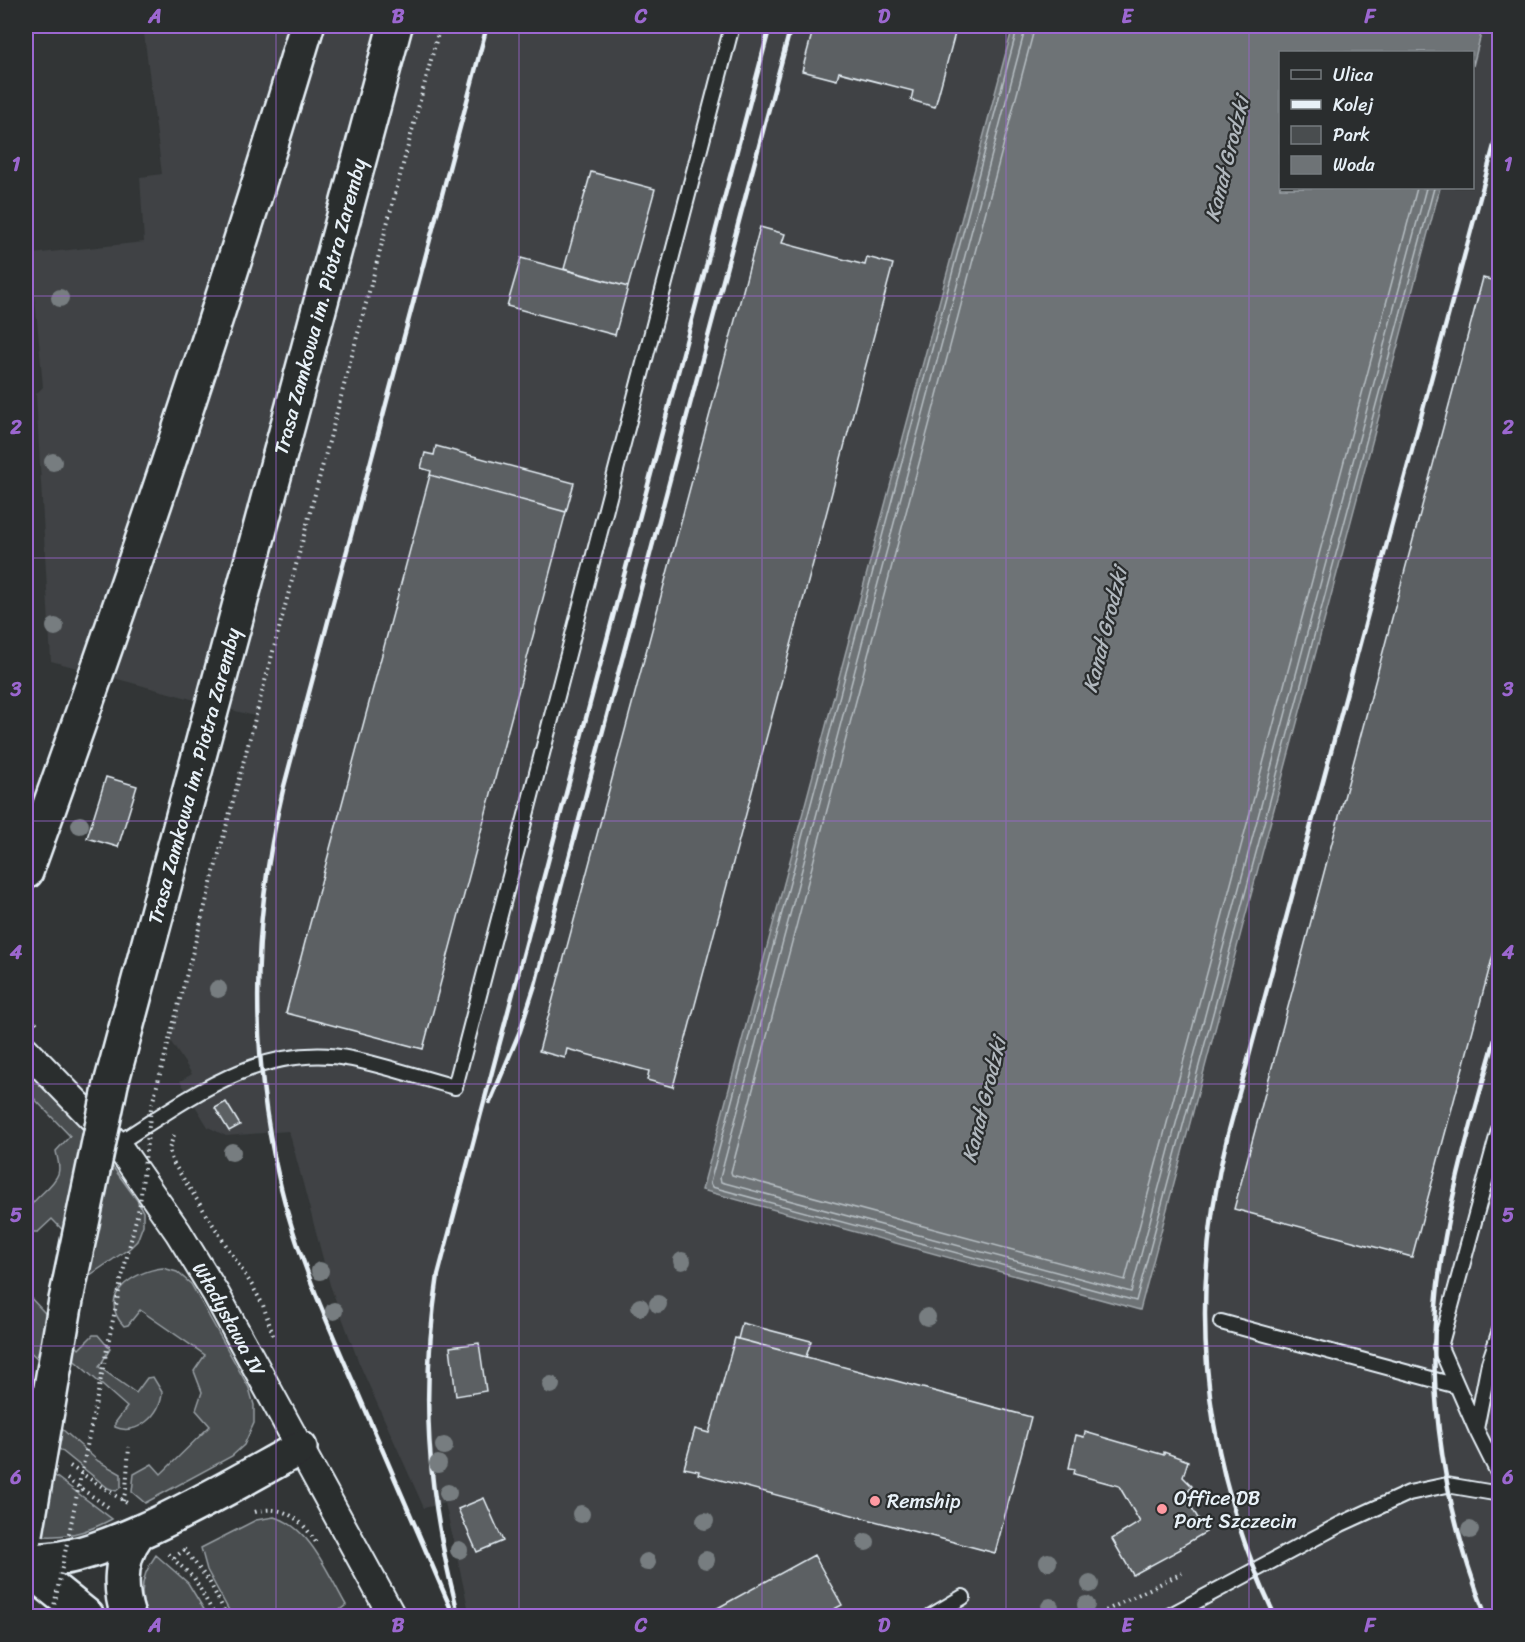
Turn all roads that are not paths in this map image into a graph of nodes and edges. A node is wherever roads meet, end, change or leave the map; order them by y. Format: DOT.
graph roads {
  1 [pos="307,26"];
  2 [pos="395,26"];
  3 [pos="732,26"];
  4 [pos="26,872"];
  5 [pos="26,1050"];
  6 [pos="1500,1126"];
  7 [pos="117,1144"];
  8 [pos="1221,1322"];
  9 [pos="1500,1330"];
  10 [pos="1457,1386"];
  11 [pos="1476,1429"];
  12 [pos="300,1448"];
  13 [pos="1500,1478"];
  14 [pos="1500,1494"];
  15 [pos="143,1529"];
  16 [pos="26,1534"];
  17 [pos="26,1559"];
  18 [pos="26,1567"];
  19 [pos="963,1597"];
  20 [pos="87,1617"];
  21 [pos="128,1617"];
  22 [pos="392,1617"];
  23 [pos="931,1617"];
  24 [pos="1169,1617"];
  1 -- 4 [label="main road"];
  2 -- 16 [label="main road, Trasa Zamkowa im. Piotra Zaremby, bridge"];
  3 -- 7 [label="lane"];
  5 -- 7 [label="street, Władysława IV"];
  6 -- 10 [label="lane"];
  7 -- 12 [label="street, Władysława IV"];
  8 -- 10 [label="lane"];
  9 -- 11 [label="lane"];
  10 -- 11 [label="lane"];
  11 -- 13 [label="lane"];
  12 -- 15 [label="main road"];
  12 -- 22 [label="street, Władysława IV"];
  14 -- 24 [label="lane"];
  15 -- 17 [label="main road"];
  15 -- 21 [label="main road"];
  18 -- 20 [label="main road"];
  19 -- 23 [label="lane"];
}
